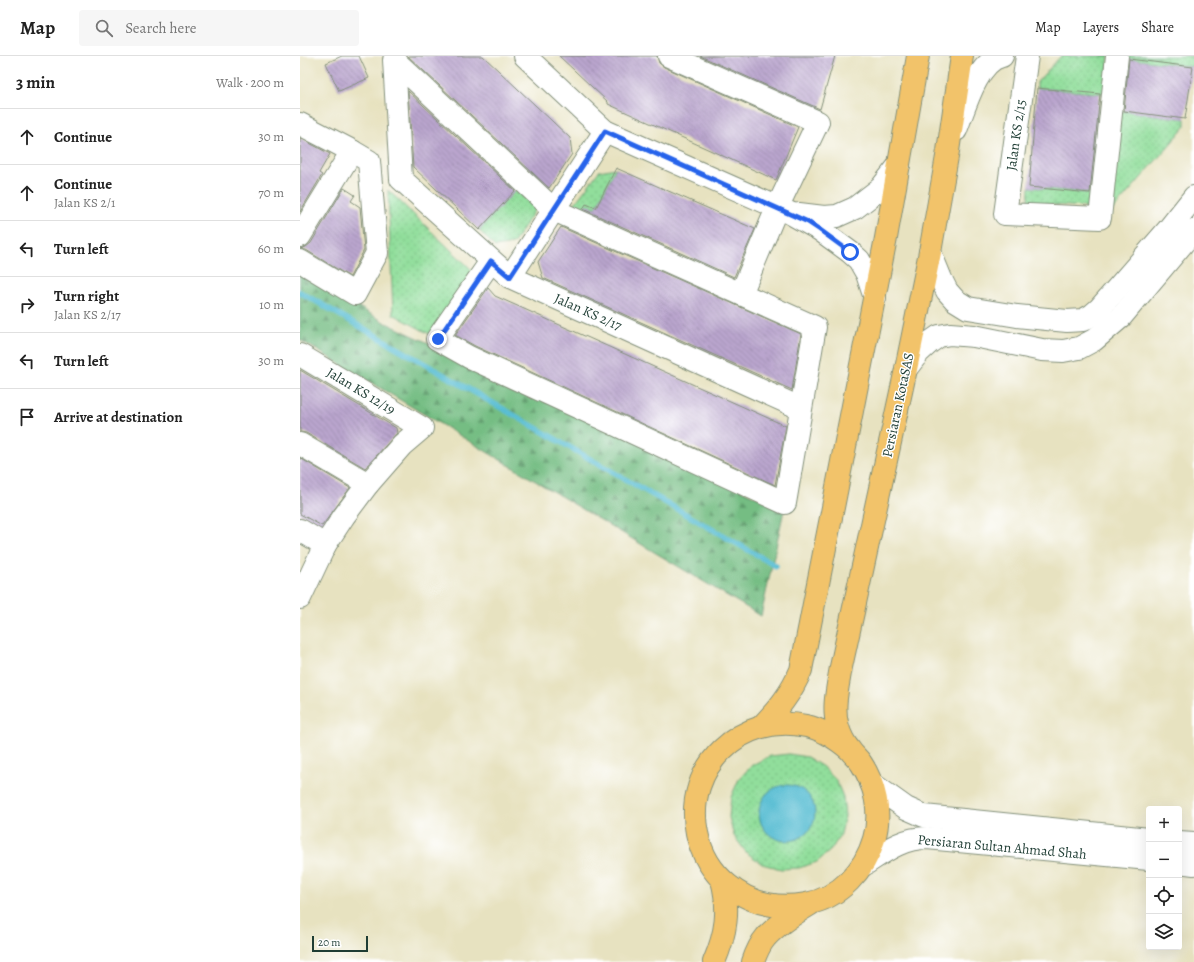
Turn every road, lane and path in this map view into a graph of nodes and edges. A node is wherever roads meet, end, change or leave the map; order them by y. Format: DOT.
graph roads {
  1 [pos="525,56"];
  2 [pos="669,56"];
  3 [pos="918,56"];
  4 [pos="962,56"];
  5 [pos="1002,56"];
  6 [pos="1027,56"];
  7 [pos="1117,56"];
  8 [pos="300,124"];
  9 [pos="605,131"];
  10 [pos="948,151"];
  11 [pos="352,152"];
  12 [pos="899,165"];
  13 [pos="1194,197"];
  14 [pos="554,210"];
  15 [pos="784,211"];
  16 [pos="1194,230"];
  17 [pos="300,236"];
  18 [pos="930,252"];
  19 [pos="300,261"];
  20 [pos="491,261"];
  21 [pos="510,277"];
  22 [pos="741,294"];
  23 [pos="875,298"];
  24 [pos="300,355"];
  25 [pos="906,369"];
  26 [pos="800,408"];
  27 [pos="300,444"];
  28 [pos="368,484"];
  29 [pos="300,530"];
  30 [pos="325,544"];
  31 [pos="300,598"];
  32 [pos="761,727"];
  33 [pos="850,750"];
  34 [pos="871,783"];
  35 [pos="1146,839"];
  36 [pos="1182,842"];
  37 [pos="1194,843"];
  38 [pos="1146,859"];
  39 [pos="1182,862"];
  40 [pos="1194,864"];
  41 [pos="862,866"];
  42 [pos="722,880"];
  43 [pos="811,903"];
  44 [pos="714,962"];
  45 [pos="753,962"];
  1 -- 9 [label="street"];
  2 -- 15 [label="street"];
  3 -- 12 [label="main road, Persiaran KotaSAS"];
  4 -- 10 [label="main road, Persiaran KotaSAS"];
  5 -- 10 [label="street"];
  6 -- 7 [label="street, Jalan KS 2/15"];
  8 -- 11 [label="street"];
  9 -- 14 [label="street"];
  9 -- 15 [label="street"];
  10 -- 18 [label="main road, Persiaran KotaSAS"];
  11 -- 17 [label="street"];
  11 -- 19 [label="street"];
  12 -- 15 [label="street"];
  12 -- 23 [label="main road, Persiaran KotaSAS"];
  13 -- 18 [label="street"];
  14 -- 20 [label="street, Jalan KS 2/17"];
  14 -- 21 [label="street"];
  14 -- 22 [label="street"];
  15 -- 22 [label="street"];
  15 -- 23 [label="street"];
  16 -- 25 [label="street"];
  18 -- 25 [label="main road, Persiaran KotaSAS"];
  20 -- 21 [label="street, Jalan KS 2/17"];
  20 -- 26 [label="street"];
  21 -- 26 [label="street, Jalan KS 2/17"];
  22 -- 26 [label="street"];
  23 -- 32 [label="main road, Persiaran KotaSAS"];
  24 -- 28 [label="street, Jalan KS 12/19"];
  25 -- 33 [label="main road, Persiaran KotaSAS"];
  27 -- 28 [label="street"];
  28 -- 30 [label="street"];
  29 -- 30 [label="street"];
  30 -- 31 [label="street"];
  32 -- 33 [label="main road, Persiaran KotaSAS"];
  32 -- 42 [label="main road, Persiaran KotaSAS"];
  33 -- 34 [label="main road, Persiaran KotaSAS"];
  34 -- 35 [label="street, Persiaran Sultan Ahmad Shah"];
  34 -- 41 [label="main road, Persiaran KotaSAS"];
  36 -- 37 [label="street"];
  38 -- 41 [label="street, Persiaran Sultan Ahmad Shah"];
  39 -- 40 [label="street"];
  41 -- 43 [label="main road, Persiaran KotaSAS"];
  42 -- 43 [label="main road, Persiaran KotaSAS"];
  42 -- 44 [label="main road, Persiaran KotaSAS"];
  43 -- 45 [label="main road, Persiaran KotaSAS"];
}
